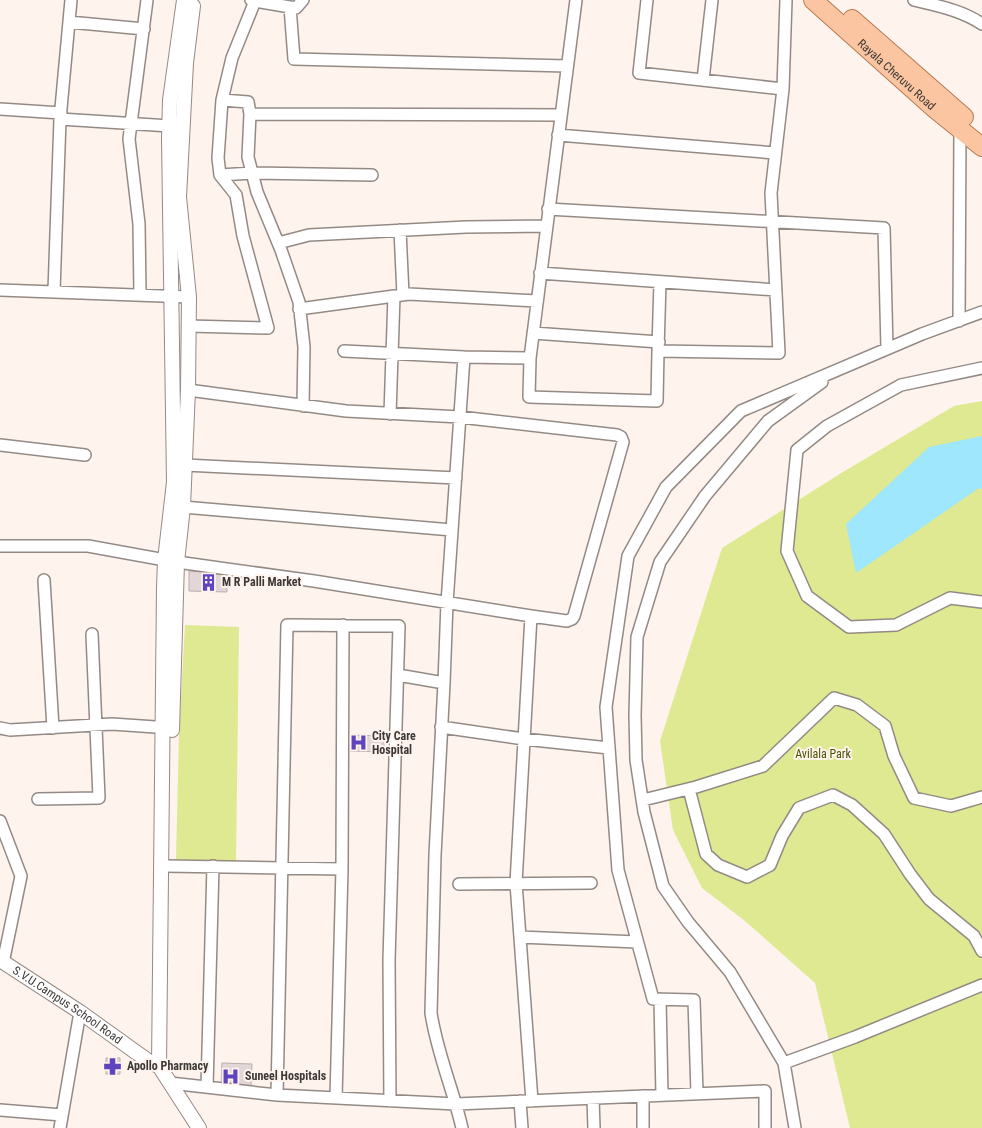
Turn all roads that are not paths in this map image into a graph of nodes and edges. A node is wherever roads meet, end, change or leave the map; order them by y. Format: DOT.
graph roads {
  1 [pos="72,0"];
  2 [pos="147,0"];
  3 [pos="184,0"];
  4 [pos="193,0"];
  5 [pos="253,0"];
  6 [pos="303,0"];
  7 [pos="576,0"];
  8 [pos="712,0"];
  9 [pos="786,0"];
  10 [pos="813,0"];
  11 [pos="831,0"];
  12 [pos="914,0"];
  13 [pos="644,1"];
  14 [pos="271,2"];
  15 [pos="290,8"];
  16 [pos="69,22"];
  17 [pos="982,24"];
  18 [pos="144,29"];
  19 [pos="567,66"];
  20 [pos="703,80"];
  21 [pos="783,89"];
  22 [pos="222,100"];
  23 [pos="0,109"];
  24 [pos="250,114"];
  25 [pos="560,115"];
  26 [pos="61,116"];
  27 [pos="132,123"];
  28 [pos="170,126"];
  29 [pos="960,129"];
  30 [pos="982,132"];
  31 [pos="558,135"];
  32 [pos="982,147"];
  33 [pos="776,153"];
  34 [pos="252,173"];
  35 [pos="220,175"];
  36 [pos="372,175"];
  37 [pos="548,209"];
  38 [pos="772,221"];
  39 [pos="546,226"];
  40 [pos="400,230"];
  41 [pos="278,243"];
  42 [pos="540,273"];
  43 [pos="660,282"];
  44 [pos="0,290"];
  45 [pos="776,290"];
  46 [pos="54,291"];
  47 [pos="140,294"];
  48 [pos="172,296"];
  49 [pos="398,296"];
  50 [pos="188,297"];
  51 [pos="537,301"];
  52 [pos="299,309"];
  53 [pos="982,312"];
  54 [pos="959,321"];
  55 [pos="188,326"];
  56 [pos="533,333"];
  57 [pos="658,346"];
  58 [pos="887,349"];
  59 [pos="344,351"];
  60 [pos="393,354"];
  61 [pos="464,357"];
  62 [pos="530,358"];
  63 [pos="982,368"];
  64 [pos="839,370"];
  65 [pos="188,390"];
  66 [pos="303,406"];
  67 [pos="390,414"];
  68 [pos="460,417"];
  69 [pos="0,445"];
  70 [pos="85,455"];
  71 [pos="185,465"];
  72 [pos="456,478"];
  73 [pos="183,507"];
  74 [pos="452,530"];
  75 [pos="0,546"];
  76 [pos="171,561"];
  77 [pos="44,580"];
  78 [pos="982,602"];
  79 [pos="447,603"];
  80 [pos="531,616"];
  81 [pos="343,625"];
  82 [pos="92,634"];
  83 [pos="398,675"];
  84 [pos="444,683"];
  85 [pos="95,725"];
  86 [pos="441,727"];
  87 [pos="0,728"];
  88 [pos="53,728"];
  89 [pos="167,728"];
  90 [pos="524,740"];
  91 [pos="609,748"];
  92 [pos="689,789"];
  93 [pos="982,797"];
  94 [pos="38,799"];
  95 [pos="643,800"];
  96 [pos="0,821"];
  97 [pos="166,866"];
  98 [pos="213,866"];
  99 [pos="281,868"];
  100 [pos="342,870"];
  101 [pos="516,883"];
  102 [pos="591,883"];
  103 [pos="458,884"];
  104 [pos="520,937"];
  105 [pos="638,942"];
  106 [pos="982,951"];
  107 [pos="2,962"];
  108 [pos="982,986"];
  109 [pos="660,999"];
  110 [pos="80,1012"];
  111 [pos="784,1063"];
  112 [pos="163,1066"];
  113 [pos="175,1083"];
  114 [pos="207,1087"];
  115 [pos="697,1093"];
  116 [pos="277,1095"];
  117 [pos="662,1095"];
  118 [pos="643,1096"];
  119 [pos="336,1098"];
  120 [pos="594,1098"];
  121 [pos="390,1101"];
  122 [pos="526,1101"];
  123 [pos="456,1104"];
  124 [pos="0,1110"];
  125 [pos="62,1115"];
  126 [pos="60,1128"];
  127 [pos="199,1128"];
  128 [pos="210,1128"];
  129 [pos="462,1128"];
  130 [pos="522,1128"];
  131 [pos="594,1128"];
  132 [pos="644,1128"];
  133 [pos="765,1128"];
  134 [pos="795,1128"];
  1 -- 16 [label="street"];
  2 -- 18 [label="street"];
  3 -- 28 [label="street"];
  4 -- 50 [label="street"];
  5 -- 14 [label="street"];
  5 -- 22 [label="street"];
  6 -- 15 [label="street"];
  7 -- 19 [label="street"];
  8 -- 20 [label="street"];
  9 -- 21 [label="street"];
  10 -- 29 [label="main road, Rayala Cheruvu Road"];
  11 -- 30 [label="main road, Rayala Cheruvu Road"];
  12 -- 17 [label="street"];
  13 -- 20 [label="street"];
  14 -- 15 [label="street"];
  15 -- 19 [label="street"];
  16 -- 18 [label="street"];
  16 -- 26 [label="street"];
  18 -- 27 [label="street"];
  19 -- 25 [label="street"];
  20 -- 21 [label="street"];
  21 -- 33 [label="street"];
  22 -- 24 [label="street"];
  22 -- 35 [label="street"];
  23 -- 26 [label="street"];
  24 -- 25 [label="street"];
  24 -- 34 [label="street"];
  25 -- 31 [label="street"];
  26 -- 27 [label="street"];
  26 -- 46 [label="street"];
  27 -- 28 [label="street"];
  27 -- 47 [label="street"];
  28 -- 48 [label="street"];
  29 -- 32 [label="main road, Rayala Cheruvu Road"];
  29 -- 54 [label="street"];
  31 -- 33 [label="street"];
  31 -- 37 [label="street"];
  33 -- 38 [label="street"];
  34 -- 35 [label="street"];
  34 -- 36 [label="street"];
  34 -- 41 [label="street"];
  35 -- 55 [label="street"];
  37 -- 38 [label="street"];
  37 -- 39 [label="street"];
  38 -- 45 [label="street"];
  38 -- 58 [label="street"];
  39 -- 40 [label="street"];
  39 -- 42 [label="street"];
  40 -- 41 [label="street"];
  40 -- 49 [label="street"];
  41 -- 52 [label="street"];
  42 -- 43 [label="street"];
  42 -- 51 [label="street"];
  43 -- 45 [label="street"];
  43 -- 57 [label="street"];
  44 -- 46 [label="street"];
  45 -- 57 [label="street"];
  46 -- 47 [label="street"];
  47 -- 48 [label="street"];
  48 -- 50 [label="street"];
  48 -- 76 [label="street"];
  49 -- 51 [label="street"];
  49 -- 52 [label="street"];
  49 -- 60 [label="street"];
  50 -- 55 [label="street"];
  51 -- 56 [label="street"];
  52 -- 66 [label="street"];
  53 -- 54 [label="street"];
  54 -- 58 [label="street"];
  55 -- 65 [label="street"];
  56 -- 57 [label="street"];
  56 -- 62 [label="street"];
  57 -- 62 [label="street"];
  58 -- 64 [label="street"];
  59 -- 60 [label="street"];
  60 -- 61 [label="street"];
  60 -- 67 [label="street"];
  61 -- 62 [label="street"];
  61 -- 68 [label="street"];
  63 -- 78 [label="street"];
  64 -- 91 [label="street"];
  64 -- 95 [label="street"];
  65 -- 66 [label="street"];
  65 -- 71 [label="street"];
  66 -- 67 [label="street"];
  67 -- 68 [label="street"];
  68 -- 72 [label="street"];
  68 -- 80 [label="street"];
  69 -- 70 [label="street"];
  71 -- 72 [label="street"];
  71 -- 73 [label="street"];
  72 -- 74 [label="street"];
  73 -- 74 [label="street"];
  73 -- 76 [label="street"];
  74 -- 79 [label="street"];
  75 -- 76 [label="street"];
  76 -- 79 [label="street"];
  76 -- 89 [label="street"];
  77 -- 88 [label="street"];
  79 -- 80 [label="street"];
  79 -- 84 [label="street"];
  80 -- 90 [label="street"];
  81 -- 83 [label="street"];
  81 -- 99 [label="street"];
  81 -- 100 [label="street"];
  82 -- 85 [label="street"];
  83 -- 84 [label="street"];
  83 -- 121 [label="street"];
  84 -- 86 [label="street"];
  85 -- 88 [label="street"];
  85 -- 89 [label="street"];
  85 -- 94 [label="street"];
  86 -- 90 [label="street"];
  86 -- 123 [label="street"];
  87 -- 88 [label="street"];
  89 -- 97 [label="street"];
  89 -- 112 [label="street"];
  90 -- 91 [label="street"];
  90 -- 101 [label="street"];
  91 -- 105 [label="street"];
  92 -- 93 [label="street"];
  92 -- 95 [label="street"];
  92 -- 106 [label="street"];
  95 -- 111 [label="street"];
  96 -- 107 [label="street"];
  97 -- 98 [label="street"];
  97 -- 112 [label="street"];
  98 -- 99 [label="street"];
  98 -- 114 [label="street"];
  99 -- 100 [label="street"];
  99 -- 116 [label="street"];
  100 -- 119 [label="street"];
  101 -- 102 [label="street"];
  101 -- 103 [label="street"];
  101 -- 104 [label="street"];
  104 -- 105 [label="street"];
  104 -- 122 [label="street"];
  105 -- 109 [label="street"];
  107 -- 110 [label="street, S.V.U.Campus School Road"];
  108 -- 111 [label="street"];
  109 -- 115 [label="street"];
  109 -- 117 [label="street"];
  110 -- 112 [label="street, S.V.U.Campus School Road"];
  110 -- 125 [label="street"];
  111 -- 134 [label="street"];
  112 -- 113 [label="street, S.V.U.Campus School Road"];
  113 -- 114 [label="street"];
  113 -- 127 [label="street, S.V.U.Campus School Road"];
  113 -- 128 [label="street, S.V.U.Campus School Road"];
  114 -- 116 [label="street"];
  115 -- 117 [label="street"];
  115 -- 133 [label="street"];
  116 -- 119 [label="street"];
  117 -- 118 [label="street"];
  118 -- 120 [label="street"];
  118 -- 132 [label="street"];
  119 -- 121 [label="street"];
  120 -- 122 [label="street"];
  120 -- 131 [label="street"];
  121 -- 123 [label="street"];
  122 -- 123 [label="street"];
  122 -- 130 [label="street"];
  123 -- 129 [label="street"];
  124 -- 125 [label="street"];
  125 -- 126 [label="street"];
}
